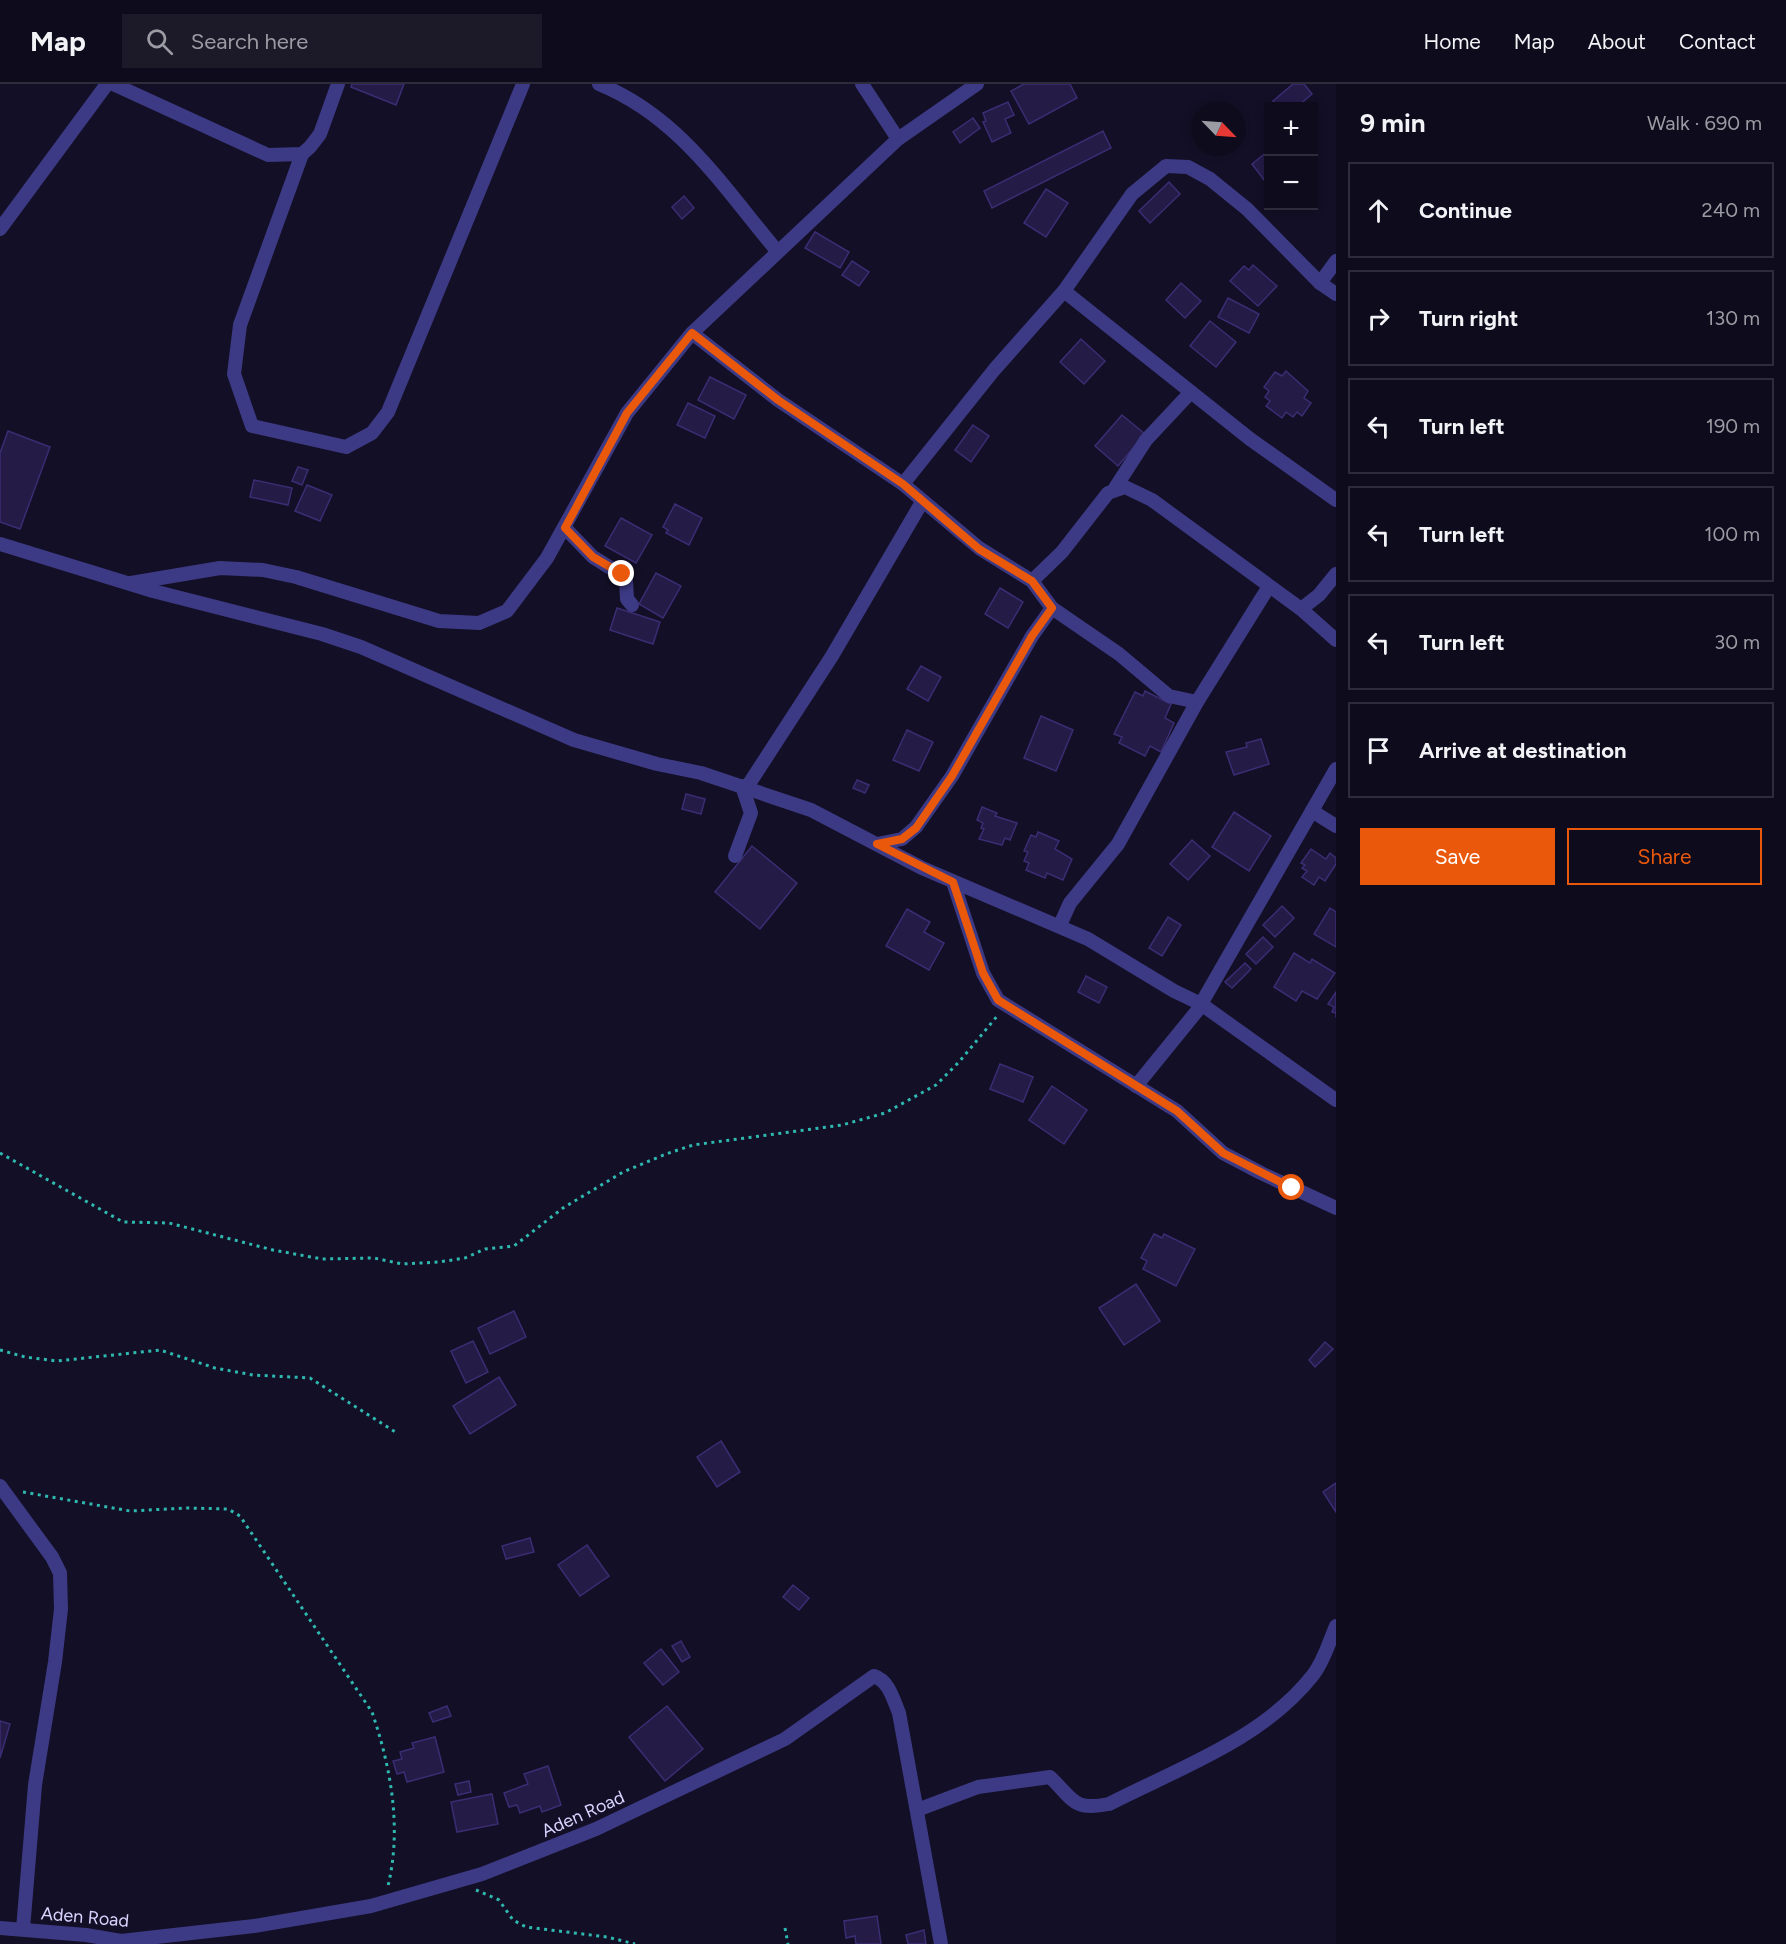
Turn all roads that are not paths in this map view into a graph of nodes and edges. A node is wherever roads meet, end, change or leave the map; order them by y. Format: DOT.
graph roads {
  1 [pos="107,84"];
  2 [pos="113,84"];
  3 [pos="338,84"];
  4 [pos="523,84"];
  5 [pos="600,84"];
  6 [pos="862,84"];
  7 [pos="977,84"];
  8 [pos="898,139"];
  9 [pos="302,154"];
  10 [pos="0,229"];
  11 [pos="777,250"];
  12 [pos="1336,261"];
  13 [pos="1320,283"];
  14 [pos="1064,291"];
  15 [pos="1336,294"];
  16 [pos="692,333"];
  17 [pos="1191,392"];
  18 [pos="903,484"];
  19 [pos="1115,488"];
  20 [pos="1336,500"];
  21 [pos="922,502"];
  22 [pos="565,528"];
  23 [pos="0,544"];
  24 [pos="1336,574"];
  25 [pos="1032,581"];
  26 [pos="130,583"];
  27 [pos="1268,588"];
  28 [pos="632,605"];
  29 [pos="1052,608"];
  30 [pos="1301,609"];
  31 [pos="1336,640"];
  32 [pos="1197,702"];
  33 [pos="1336,769"];
  34 [pos="744,786"];
  35 [pos="1312,811"];
  36 [pos="1336,826"];
  37 [pos="877,844"];
  38 [pos="735,856"];
  39 [pos="953,882"];
  40 [pos="1060,926"];
  41 [pos="1201,1004"];
  42 [pos="1136,1086"];
  43 [pos="1336,1100"];
  44 [pos="1336,1208"];
  45 [pos="2,1488"];
  46 [pos="1336,1626"];
  47 [pos="917,1810"];
  48 [pos="0,1928"];
  49 [pos="23,1929"];
  50 [pos="121,1943"];
  51 [pos="941,1944"];
  1 -- 10 [label="street"];
  2 -- 9 [label="street"];
  3 -- 9 [label="street"];
  4 -- 9 [label="street"];
  5 -- 11 [label="street"];
  6 -- 8 [label="street"];
  7 -- 8 [label="street"];
  8 -- 11 [label="street"];
  11 -- 16 [label="street"];
  12 -- 13 [label="street"];
  13 -- 14 [label="street"];
  13 -- 15 [label="street"];
  14 -- 17 [label="street"];
  14 -- 18 [label="street"];
  16 -- 18 [label="street"];
  16 -- 22 [label="street"];
  17 -- 19 [label="street"];
  17 -- 20 [label="street"];
  18 -- 21 [label="street"];
  19 -- 25 [label="street"];
  19 -- 27 [label="street"];
  21 -- 25 [label="street"];
  21 -- 34 [label="street"];
  22 -- 26 [label="street"];
  22 -- 28 [label="street"];
  23 -- 26 [label="street"];
  24 -- 30 [label="street"];
  25 -- 29 [label="street"];
  26 -- 34 [label="street"];
  27 -- 30 [label="street"];
  27 -- 32 [label="street"];
  29 -- 32 [label="street"];
  29 -- 37 [label="street"];
  30 -- 31 [label="street"];
  32 -- 40 [label="street"];
  33 -- 35 [label="street"];
  34 -- 37 [label="street"];
  34 -- 38 [label="street"];
  35 -- 36 [label="street"];
  35 -- 41 [label="street"];
  37 -- 39 [label="street"];
  39 -- 40 [label="street"];
  39 -- 42 [label="street"];
  40 -- 41 [label="street"];
  41 -- 42 [label="street"];
  41 -- 43 [label="street"];
  42 -- 44 [label="street"];
  45 -- 49 [label="street"];
  46 -- 47 [label="street"];
  47 -- 50 [label="street, Aden Road"];
  47 -- 51 [label="street, Aden Road"];
  48 -- 49 [label="street, Aden Road"];
  49 -- 50 [label="street, Aden Road"];
}
